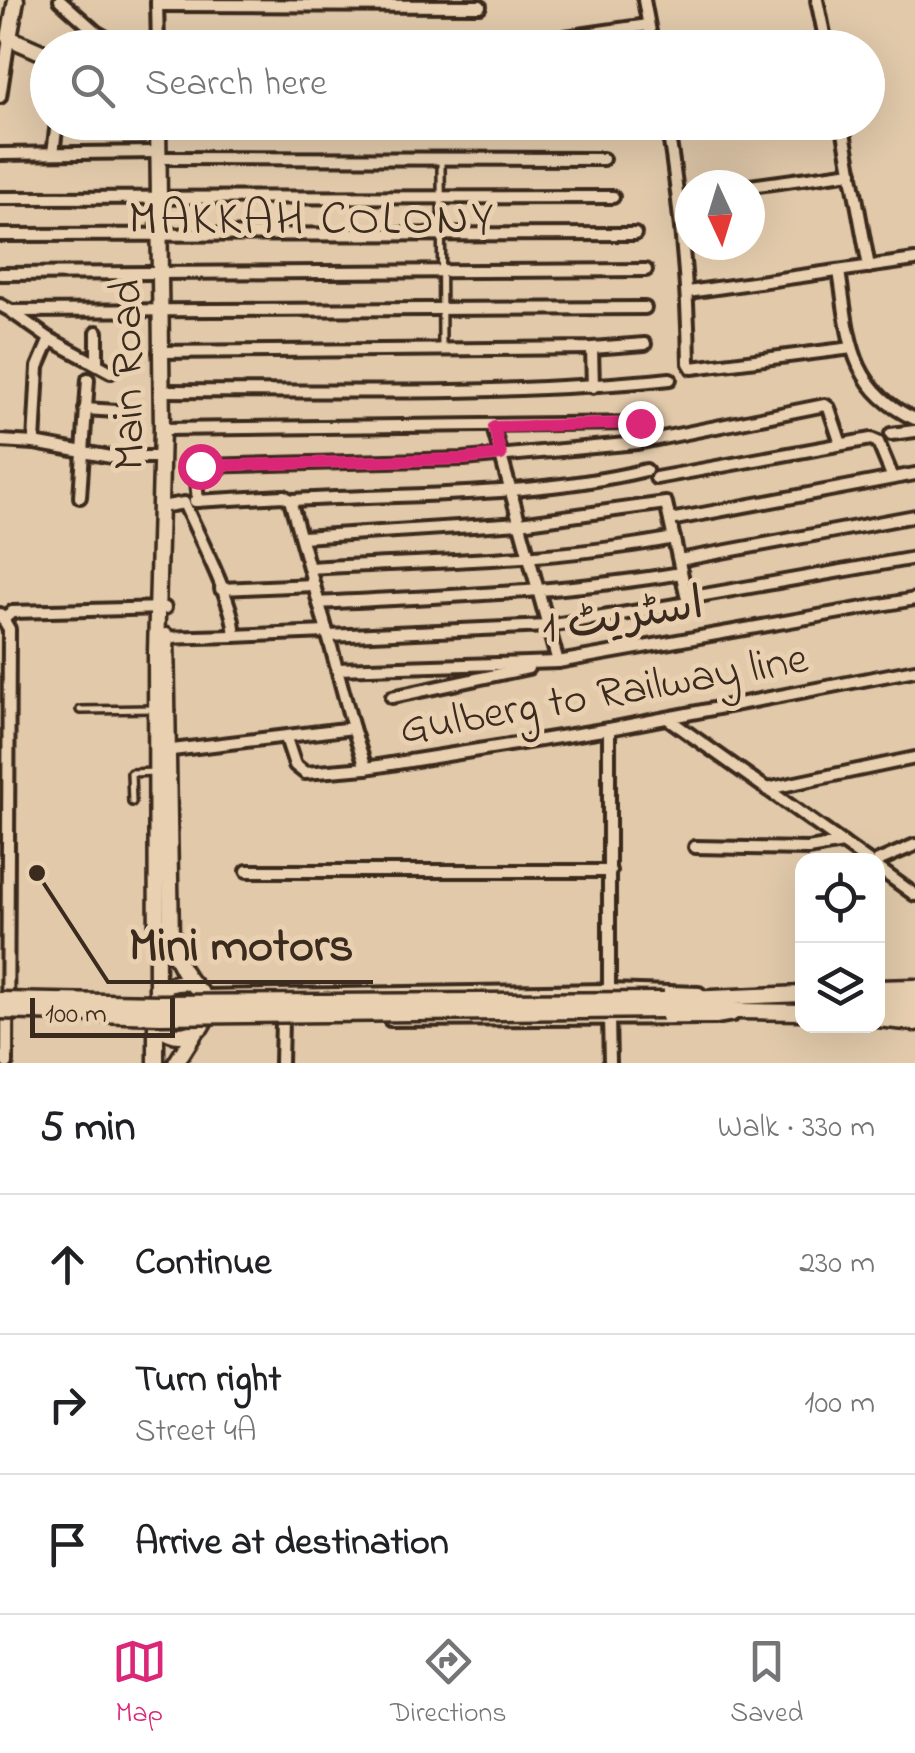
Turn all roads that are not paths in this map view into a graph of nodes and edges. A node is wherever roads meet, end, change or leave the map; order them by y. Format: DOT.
graph roads {
  1 [pos="16,0"];
  2 [pos="60,0"];
  3 [pos="652,0"];
  4 [pos="817,0"];
  5 [pos="644,1"];
  6 [pos="157,3"];
  7 [pos="480,6"];
  8 [pos="648,25"];
  9 [pos="94,30"];
  10 [pos="158,30"];
  11 [pos="613,30"];
  12 [pos="649,30"];
  13 [pos="823,30"];
  14 [pos="9,38"];
  15 [pos="30,47"];
  16 [pos="0,97"];
  17 [pos="55,140"];
  18 [pos="158,140"];
  19 [pos="672,140"];
  20 [pos="846,140"];
  21 [pos="53,153"];
  22 [pos="0,154"];
  23 [pos="158,155"];
  24 [pos="604,159"];
  25 [pos="440,161"];
  26 [pos="679,170"];
  27 [pos="852,172"];
  28 [pos="765,184"];
  29 [pos="441,196"];
  30 [pos="612,197"];
  31 [pos="0,198"];
  32 [pos="158,198"];
  33 [pos="635,234"];
  34 [pos="0,235"];
  35 [pos="441,235"];
  36 [pos="158,236"];
  37 [pos="687,260"];
  38 [pos="915,262"];
  39 [pos="868,267"];
  40 [pos="646,270"];
  41 [pos="441,272"];
  42 [pos="839,272"];
  43 [pos="0,274"];
  44 [pos="158,275"];
  45 [pos="688,292"];
  46 [pos="5,308"];
  47 [pos="645,308"];
  48 [pos="441,310"];
  49 [pos="159,312"];
  50 [pos="97,332"];
  51 [pos="50,339"];
  52 [pos="645,344"];
  53 [pos="592,348"];
  54 [pos="852,348"];
  55 [pos="442,350"];
  56 [pos="159,352"];
  57 [pos="96,364"];
  58 [pos="110,372"];
  59 [pos="88,379"];
  60 [pos="670,379"];
  61 [pos="594,386"];
  62 [pos="162,390"];
  63 [pos="85,410"];
  64 [pos="133,412"];
  65 [pos="915,419"];
  66 [pos="640,423"];
  67 [pos="494,427"];
  68 [pos="162,429"];
  69 [pos="915,430"];
  70 [pos="891,434"];
  71 [pos="0,441"];
  72 [pos="34,442"];
  73 [pos="841,444"];
  74 [pos="82,452"];
  75 [pos="501,455"];
  76 [pos="162,457"];
  77 [pos="646,470"];
  78 [pos="915,474"];
  79 [pos="656,478"];
  80 [pos="892,478"];
  81 [pos="510,488"];
  82 [pos="80,497"];
  83 [pos="290,500"];
  84 [pos="198,501"];
  85 [pos="184,504"];
  86 [pos="161,507"];
  87 [pos="915,516"];
  88 [pos="670,520"];
  89 [pos="520,524"];
  90 [pos="302,537"];
  91 [pos="674,538"];
  92 [pos="529,556"];
  93 [pos="915,558"];
  94 [pos="680,566"];
  95 [pos="310,568"];
  96 [pos="314,584"];
  97 [pos="221,589"];
  98 [pos="538,590"];
  99 [pos="687,598"];
  100 [pos="915,599"];
  101 [pos="319,603"];
  102 [pos="161,608"];
  103 [pos="2,616"];
  104 [pos="548,626"];
  105 [pos="328,634"];
  106 [pos="234,636"];
  107 [pos="162,638"];
  108 [pos="558,662"];
  109 [pos="337,669"];
  110 [pos="915,670"];
  111 [pos="392,697"];
  112 [pos="157,709"];
  113 [pos="80,710"];
  114 [pos="668,718"];
  115 [pos="354,728"];
  116 [pos="608,729"];
  117 [pos="286,738"];
  118 [pos="163,751"];
  119 [pos="915,758"];
  120 [pos="366,768"];
  121 [pos="158,772"];
  122 [pos="767,789"];
  123 [pos="132,802"];
  124 [pos="843,843"];
  125 [pos="915,845"];
  126 [pos="695,846"];
  127 [pos="858,853"];
  128 [pos="885,860"];
  129 [pos="610,870"];
  130 [pos="885,870"];
  131 [pos="247,871"];
  132 [pos="915,895"];
  133 [pos="191,983"];
  134 [pos="915,987"];
  135 [pos="885,988"];
  136 [pos="609,990"];
  137 [pos="795,994"];
  138 [pos="205,996"];
  139 [pos="730,996"];
  140 [pos="2,997"];
  141 [pos="156,997"];
  142 [pos="885,998"];
  143 [pos="915,1000"];
  144 [pos="663,1005"];
  145 [pos="758,1011"];
  146 [pos="795,1012"];
  147 [pos="915,1012"];
  148 [pos="2,1014"];
  149 [pos="885,1014"];
  150 [pos="885,1017"];
  151 [pos="609,1019"];
  152 [pos="156,1020"];
  153 [pos="282,1020"];
  154 [pos="915,1023"];
  155 [pos="201,1026"];
  156 [pos="7,1063"];
  157 [pos="156,1063"];
  158 [pos="176,1063"];
  159 [pos="281,1063"];
  160 [pos="610,1063"];
  1 -- 14 [label="main road"];
  2 -- 9 [label="street"];
  3 -- 5 [label="street"];
  4 -- 13 [label="street"];
  5 -- 8 [label="street"];
  6 -- 7 [label="street"];
  6 -- 10 [label="street"];
  8 -- 11 [label="street"];
  8 -- 12 [label="street"];
  14 -- 15 [label="main road"];
  14 -- 16 [label="street"];
  17 -- 21 [label="street"];
  18 -- 23 [label="main road, Main Road"];
  19 -- 26 [label="street"];
  20 -- 27 [label="street"];
  21 -- 22 [label="street"];
  21 -- 23 [label="street"];
  23 -- 25 [label="street"];
  23 -- 32 [label="main road, Main Road"];
  24 -- 25 [label="street"];
  25 -- 29 [label="lane"];
  27 -- 28 [label="street"];
  27 -- 39 [label="street"];
  29 -- 30 [label="street"];
  29 -- 32 [label="street"];
  29 -- 35 [label="lane"];
  31 -- 32 [label="street"];
  32 -- 36 [label="main road, Main Road"];
  33 -- 35 [label="street"];
  34 -- 36 [label="street"];
  35 -- 36 [label="street"];
  35 -- 41 [label="lane"];
  36 -- 44 [label="main road, Main Road"];
  37 -- 45 [label="street"];
  38 -- 39 [label="street"];
  39 -- 42 [label="street"];
  40 -- 41 [label="street"];
  41 -- 44 [label="street"];
  41 -- 48 [label="lane"];
  42 -- 45 [label="street"];
  42 -- 54 [label="street"];
  43 -- 44 [label="street"];
  44 -- 49 [label="main road, Main Road"];
  45 -- 54 [label="street"];
  46 -- 49 [label="street"];
  46 -- 51 [label="street"];
  47 -- 48 [label="street"];
  48 -- 49 [label="street"];
  48 -- 55 [label="lane"];
  49 -- 56 [label="main road, Main Road"];
  50 -- 57 [label="street"];
  51 -- 57 [label="street"];
  51 -- 72 [label="street"];
  52 -- 53 [label="street"];
  53 -- 55 [label="street"];
  53 -- 61 [label="street"];
  54 -- 65 [label="street"];
  55 -- 56 [label="street"];
  56 -- 62 [label="main road, Main Road"];
  57 -- 58 [label="street"];
  59 -- 63 [label="street"];
  60 -- 61 [label="street"];
  61 -- 62 [label="street"];
  62 -- 68 [label="main road, Main Road"];
  63 -- 64 [label="street"];
  63 -- 74 [label="street"];
  66 -- 67 [label="street"];
  67 -- 68 [label="street"];
  67 -- 75 [label="street"];
  68 -- 76 [label="main road, Main Road"];
  69 -- 70 [label="street"];
  71 -- 72 [label="street"];
  72 -- 74 [label="street"];
  73 -- 75 [label="street"];
  73 -- 79 [label="street"];
  73 -- 80 [label="street"];
  74 -- 76 [label="street"];
  74 -- 82 [label="street"];
  75 -- 81 [label="street"];
  75 -- 84 [label="street"];
  76 -- 86 [label="main road, Main Road"];
  77 -- 81 [label="street"];
  78 -- 80 [label="street"];
  80 -- 88 [label="street"];
  81 -- 83 [label="street"];
  81 -- 89 [label="street"];
  83 -- 84 [label="street"];
  83 -- 90 [label="street"];
  84 -- 85 [label="street"];
  85 -- 86 [label="street"];
  85 -- 97 [label="street"];
  86 -- 102 [label="main road, Main Road"];
  87 -- 94 [label="street"];
  88 -- 89 [label="street"];
  88 -- 91 [label="street"];
  89 -- 90 [label="street"];
  89 -- 92 [label="street"];
  90 -- 95 [label="street"];
  91 -- 92 [label="street"];
  91 -- 94 [label="street"];
  92 -- 95 [label="street"];
  92 -- 98 [label="street"];
  93 -- 99 [label="street"];
  94 -- 98 [label="street"];
  94 -- 99 [label="street"];
  95 -- 96 [label="street"];
  96 -- 97 [label="street"];
  96 -- 101 [label="street"];
  97 -- 106 [label="street"];
  98 -- 101 [label="street"];
  98 -- 104 [label="street"];
  99 -- 104 [label="street"];
  100 -- 108 [label="street, اسٹریٹ 1"];
  101 -- 105 [label="street"];
  102 -- 103 [label="street"];
  102 -- 107 [label="main road, Main Road"];
  103 -- 140 [label="street"];
  104 -- 105 [label="street"];
  104 -- 108 [label="street"];
  105 -- 106 [label="street"];
  105 -- 109 [label="street"];
  106 -- 107 [label="street"];
  107 -- 112 [label="main road"];
  107 -- 118 [label="main road"];
  108 -- 109 [label="street, اسٹریٹ 1"];
  108 -- 111 [label="street"];
  109 -- 115 [label="street"];
  110 -- 114 [label="street, Gulberg to Railway line"];
  112 -- 113 [label="lane"];
  112 -- 118 [label="main road"];
  114 -- 116 [label="street, Gulberg to Railway line"];
  114 -- 122 [label="street"];
  115 -- 117 [label="street, Gulberg to Railway line"];
  115 -- 120 [label="street, Gulberg to Railway line"];
  116 -- 120 [label="street, Gulberg to Railway line"];
  116 -- 129 [label="street"];
  117 -- 118 [label="street, Gulberg to Railway line"];
  117 -- 120 [label="street"];
  118 -- 121 [label="main road"];
  118 -- 133 [label="main road"];
  119 -- 122 [label="street"];
  121 -- 123 [label="lane"];
  121 -- 141 [label="main road"];
  122 -- 124 [label="street"];
  124 -- 126 [label="street"];
  124 -- 127 [label="street"];
  125 -- 128 [label="street"];
  129 -- 131 [label="street"];
  129 -- 136 [label="street"];
  130 -- 132 [label="street"];
  133 -- 138 [label="main road"];
  133 -- 141 [label="main road"];
  134 -- 135 [label="main road"];
  136 -- 138 [label="street"];
  136 -- 139 [label="street"];
  137 -- 139 [label="main road"];
  138 -- 155 [label="main road"];
  139 -- 144 [label="main road"];
  140 -- 141 [label="street"];
  140 -- 144 [label="main road, bridge"];
  140 -- 148 [label="street"];
  141 -- 152 [label="main road"];
  142 -- 143 [label="main road"];
  144 -- 145 [label="main road"];
  144 -- 148 [label="main road, bridge"];
  145 -- 146 [label="main road"];
  145 -- 151 [label="street"];
  147 -- 149 [label="main road"];
  148 -- 152 [label="street"];
  148 -- 156 [label="street"];
  150 -- 154 [label="main road"];
  151 -- 153 [label="street"];
  151 -- 160 [label="street"];
  152 -- 155 [label="main road"];
  152 -- 157 [label="main road"];
  153 -- 155 [label="street"];
  153 -- 159 [label="street"];
  155 -- 158 [label="main road"];
}
